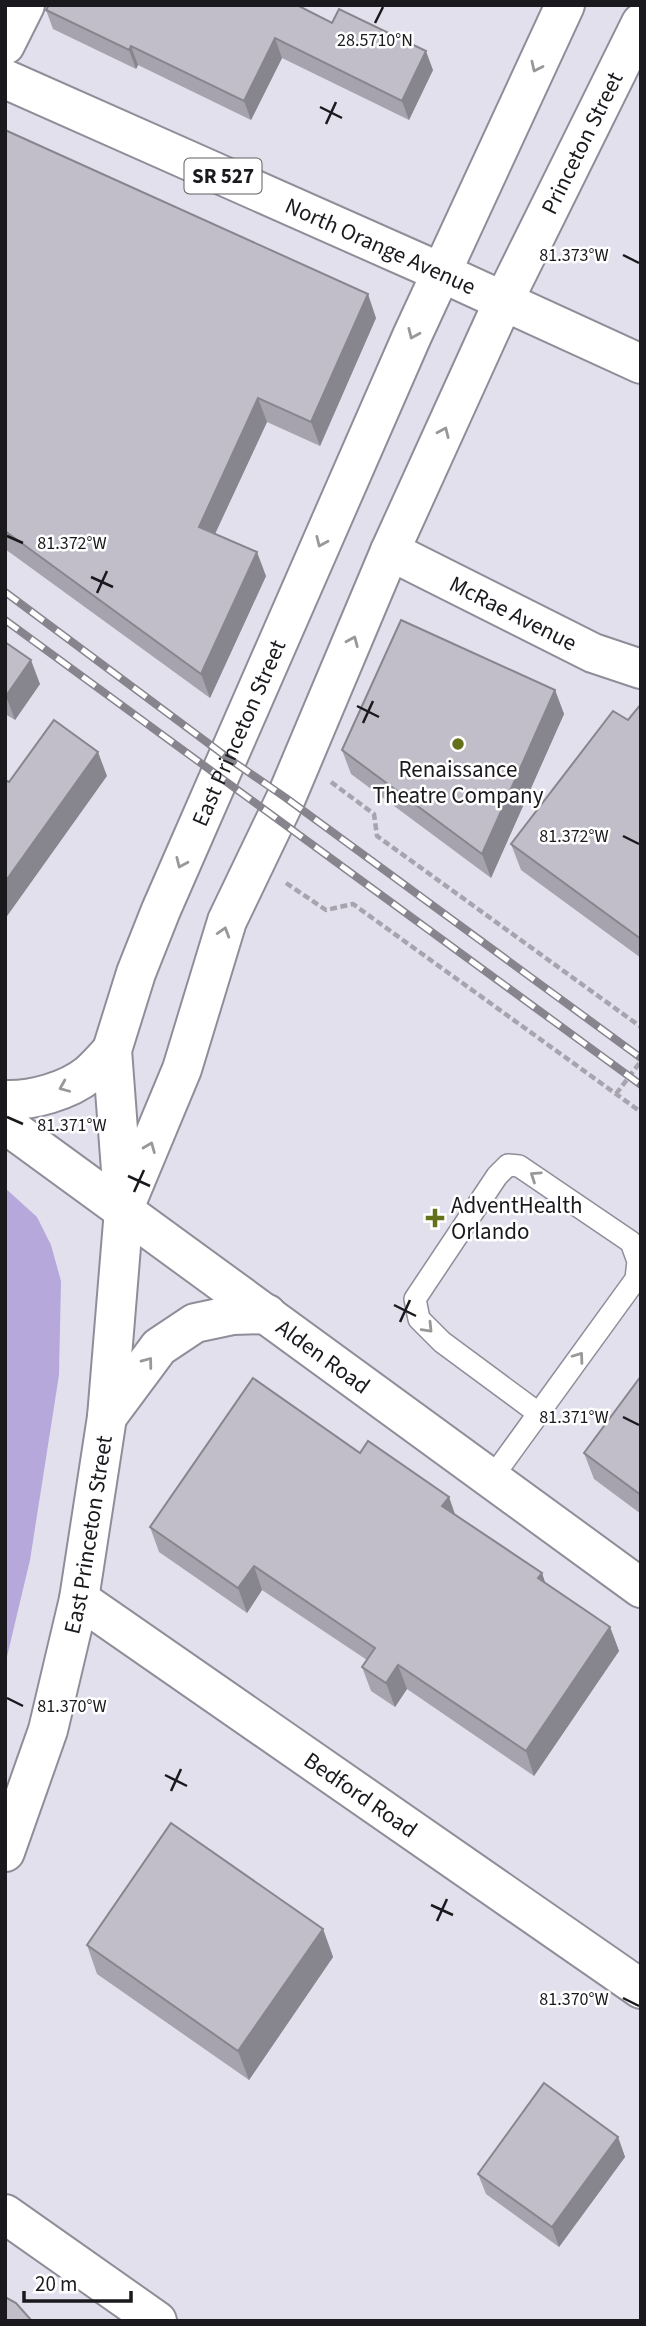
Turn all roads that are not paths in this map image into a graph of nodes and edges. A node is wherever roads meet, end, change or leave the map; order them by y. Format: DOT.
graph roads {
  1 [pos="25,5"];
  2 [pos="565,5"];
  3 [pos="641,23"];
  4 [pos="5,45"];
  5 [pos="5,79"];
  6 [pos="440,272"];
  7 [pos="504,300"];
  8 [pos="641,364"];
  9 [pos="390,551"];
  10 [pos="641,669"];
  11 [pos="112,1050"];
  12 [pos="5,1100"];
  13 [pos="5,1124"];
  14 [pos="124,1210"];
  15 [pos="267,1314"];
  16 [pos="538,1412"];
  17 [pos="107,1417"];
  18 [pos="491,1479"];
  19 [pos="641,1588"];
  20 [pos="79,1599"];
  21 [pos="5,1852"];
  22 [pos="641,1989"];
  23 [pos="5,2214"];
  24 [pos="147,2318"];
  1 -- 4 [label="main road"];
  2 -- 6 [label="main road, one-way"];
  3 -- 7 [label="main road, Princeton Street"];
  5 -- 6 [label="main road, North Orange Avenue / SR 527"];
  6 -- 7 [label="main road, North Orange Avenue / SR 527"];
  6 -- 11 [label="main road, East Princeton Street, one-way"];
  7 -- 8 [label="main road, North Orange Avenue / SR 527"];
  9 -- 7 [label="main road, East Princeton Street, one-way"];
  9 -- 10 [label="main road, McRae Avenue"];
  14 -- 9 [label="main road, East Princeton Street, one-way"];
  11 -- 12 [label="main road, one-way"];
  11 -- 14 [label="main road, East Princeton Street"];
  13 -- 14 [label="main road, Alden Road"];
  14 -- 15 [label="main road, Alden Road"];
  14 -- 17 [label="main road, East Princeton Street"];
  17 -- 15 [label="main road, one-way"];
  15 -- 18 [label="main road, Alden Road"];
  16 -- 16 [label="lane, one-way"];
  16 -- 18 [label="lane"];
  17 -- 20 [label="main road, East Princeton Street"];
  18 -- 19 [label="main road, Alden Road"];
  20 -- 21 [label="main road, East Princeton Street"];
  20 -- 22 [label="main road, Bedford Road"];
  23 -- 24 [label="main road"];
}
